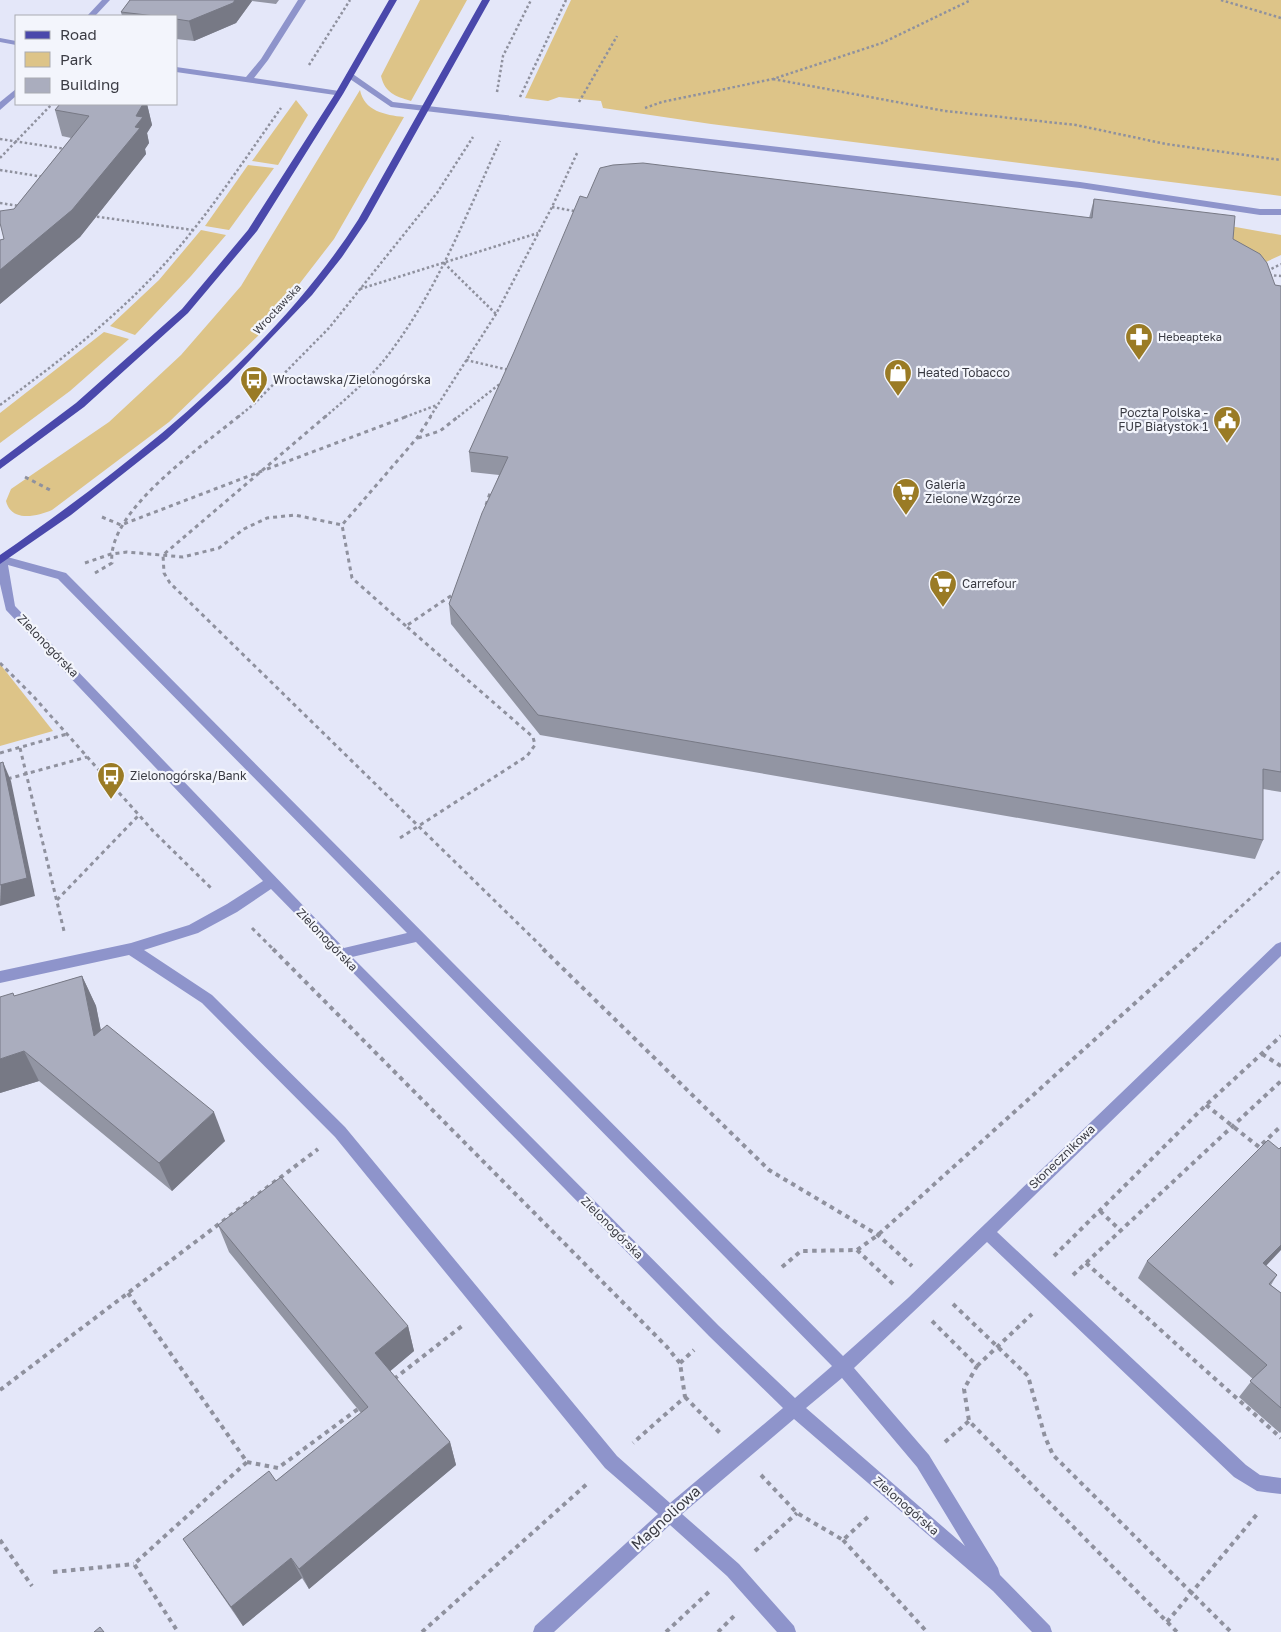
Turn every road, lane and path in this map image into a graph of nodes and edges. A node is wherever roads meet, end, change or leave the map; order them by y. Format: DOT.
graph roads {
  1 [pos="106,0"];
  2 [pos="302,0"];
  3 [pos="350,0"];
  4 [pos="393,0"];
  5 [pos="486,0"];
  6 [pos="566,0"];
  7 [pos="971,0"];
  8 [pos="1221,0"];
  9 [pos="91,15"];
  10 [pos="1281,18"];
  11 [pos="617,36"];
  12 [pos="0,40"];
  13 [pos="15,43"];
  14 [pos="178,69"];
  15 [pos="350,75"];
  16 [pos="773,79"];
  17 [pos="248,80"];
  18 [pos="296,87"];
  19 [pos="15,93"];
  20 [pos="339,94"];
  21 [pos="51,105"];
  22 [pos="0,107"];
  23 [pos="424,108"];
  24 [pos="636,111"];
  25 [pos="510,117"];
  26 [pos="571,123"];
  27 [pos="0,139"];
  28 [pos="18,141"];
  29 [pos="582,148"];
  30 [pos="68,150"];
  31 [pos="0,158"];
  32 [pos="1281,160"];
  33 [pos="0,170"];
  34 [pos="45,177"];
  35 [pos="0,203"];
  36 [pos="23,206"];
  37 [pos="552,207"];
  38 [pos="574,211"];
  39 [pos="1260,212"];
  40 [pos="1281,212"];
  41 [pos="88,215"];
  42 [pos="1281,219"];
  43 [pos="193,230"];
  44 [pos="539,233"];
  45 [pos="444,263"];
  46 [pos="1281,264"];
  47 [pos="1260,275"];
  48 [pos="1267,275"];
  49 [pos="1281,276"];
  50 [pos="360,289"];
  51 [pos="496,314"];
  52 [pos="466,360"];
  53 [pos="516,372"];
  54 [pos="508,378"];
  55 [pos="0,405"];
  56 [pos="437,405"];
  57 [pos="417,438"];
  58 [pos="0,465"];
  59 [pos="265,470"];
  60 [pos="490,494"];
  61 [pos="484,511"];
  62 [pos="120,525"];
  63 [pos="342,525"];
  64 [pos="163,555"];
  65 [pos="0,560"];
  66 [pos="457,592"];
  67 [pos="406,626"];
  68 [pos="0,663"];
  69 [pos="67,734"];
  70 [pos="20,748"];
  71 [pos="0,753"];
  72 [pos="87,757"];
  73 [pos="26,774"];
  74 [pos="0,781"];
  75 [pos="139,816"];
  76 [pos="419,826"];
  77 [pos="400,838"];
  78 [pos="1281,870"];
  79 [pos="271,882"];
  80 [pos="57,900"];
  81 [pos="232,908"];
  82 [pos="64,930"];
  83 [pos="417,936"];
  84 [pos="1281,948"];
  85 [pos="131,949"];
  86 [pos="341,954"];
  87 [pos="0,977"];
  88 [pos="1281,1036"];
  89 [pos="1262,1054"];
  90 [pos="1281,1066"];
  91 [pos="1281,1081"];
  92 [pos="1206,1105"];
  93 [pos="1234,1125"];
  94 [pos="1281,1126"];
  95 [pos="340,1132"];
  96 [pos="1100,1211"];
  97 [pos="986,1231"];
  98 [pos="1120,1231"];
  99 [pos="878,1235"];
  100 [pos="857,1250"];
  101 [pos="1086,1263"];
  102 [pos="1034,1276"];
  103 [pos="763,1284"];
  104 [pos="932,1284"];
  105 [pos="128,1293"];
  106 [pos="1053,1294"];
  107 [pos="913,1303"];
  108 [pos="485,1308"];
  109 [pos="714,1331"];
  110 [pos="998,1346"];
  111 [pos="680,1363"];
  112 [pos="843,1366"];
  113 [pos="977,1366"];
  114 [pos="388,1384"];
  115 [pos="0,1390"];
  116 [pos="793,1406"];
  117 [pos="358,1409"];
  118 [pos="1281,1438"];
  119 [pos="247,1462"];
  120 [pos="611,1462"];
  121 [pos="1280,1486"];
  122 [pos="670,1514"];
  123 [pos="0,1540"];
  124 [pos="842,1540"];
  125 [pos="134,1564"];
  126 [pos="53,1572"];
  127 [pos="999,1585"];
  128 [pos="32,1586"];
  129 [pos="1191,1592"];
  130 [pos="737,1612"];
  131 [pos="1167,1622"];
  132 [pos="178,1632"];
  133 [pos="422,1632"];
  134 [pos="541,1632"];
  135 [pos="718,1632"];
  136 [pos="788,1632"];
  137 [pos="927,1632"];
  138 [pos="1044,1632"];
  139 [pos="1177,1632"];
  140 [pos="1231,1632"];
  1 -- 9 [label="street"];
  2 -- 17 [label="street"];
  3 -- 18 [label="path"];
  4 -- 15 [label="main road"];
  5 -- 23 [label="main road, Wrocławska"];
  6 -- 25 [label="path"];
  7 -- 16 [label="path"];
  8 -- 10 [label="path"];
  11 -- 26 [label="path"];
  12 -- 13 [label="street"];
  14 -- 17 [label="street"];
  15 -- 20 [label="main road"];
  15 -- 23 [label="street"];
  16 -- 24 [label="path"];
  16 -- 32 [label="path"];
  17 -- 18 [label="street"];
  18 -- 20 [label="street"];
  18 -- 43 [label="path"];
  19 -- 22 [label="street"];
  20 -- 58 [label="main road"];
  21 -- 28 [label="path"];
  23 -- 25 [label="street"];
  23 -- 65 [label="main road, Wrocławska"];
  25 -- 26 [label="street"];
  25 -- 45 [label="path"];
  26 -- 39 [label="street"];
  27 -- 28 [label="path"];
  28 -- 30 [label="path"];
  28 -- 31 [label="path"];
  29 -- 37 [label="path"];
  33 -- 34 [label="path"];
  35 -- 36 [label="path"];
  37 -- 38 [label="path"];
  37 -- 44 [label="path"];
  39 -- 40 [label="street"];
  39 -- 42 [label="street"];
  41 -- 43 [label="path"];
  43 -- 55 [label="path"];
  44 -- 45 [label="path"];
  44 -- 51 [label="path"];
  45 -- 50 [label="path"];
  45 -- 51 [label="path"];
  45 -- 59 [label="path"];
  46 -- 47 [label="path"];
  48 -- 49 [label="path"];
  51 -- 52 [label="path"];
  52 -- 53 [label="path"];
  52 -- 56 [label="path"];
  54 -- 57 [label="path"];
  56 -- 57 [label="path"];
  56 -- 59 [label="path"];
  57 -- 63 [label="path"];
  59 -- 62 [label="path"];
  59 -- 64 [label="path"];
  60 -- 61 [label="path"];
  63 -- 64 [label="path"];
  63 -- 67 [label="path"];
  64 -- 76 [label="path"];
  65 -- 79 [label="street, Zielonogórska"];
  65 -- 83 [label="street, Zielonogórska"];
  66 -- 67 [label="path"];
  67 -- 76 [label="path"];
  68 -- 69 [label="path"];
  69 -- 70 [label="path"];
  69 -- 72 [label="path"];
  70 -- 71 [label="path"];
  70 -- 73 [label="path"];
  72 -- 73 [label="path"];
  72 -- 75 [label="path"];
  73 -- 74 [label="path"];
  73 -- 80 [label="path"];
  75 -- 80 [label="path"];
  75 -- 81 [label="path"];
  76 -- 77 [label="path"];
  76 -- 99 [label="path"];
  78 -- 99 [label="path"];
  79 -- 81 [label="street"];
  79 -- 86 [label="street, Zielonogórska"];
  80 -- 82 [label="path"];
  81 -- 85 [label="street"];
  81 -- 111 [label="path"];
  83 -- 86 [label="street"];
  83 -- 103 [label="street, Zielonogórska"];
  84 -- 97 [label="street, Słonecznikowa"];
  85 -- 87 [label="street"];
  85 -- 95 [label="street"];
  86 -- 109 [label="street, Zielonogórska"];
  88 -- 89 [label="path"];
  89 -- 90 [label="path"];
  89 -- 92 [label="path"];
  91 -- 93 [label="path"];
  92 -- 93 [label="path"];
  92 -- 96 [label="path"];
  93 -- 94 [label="path"];
  93 -- 98 [label="path"];
  95 -- 105 [label="path"];
  95 -- 108 [label="street"];
  96 -- 98 [label="path"];
  96 -- 102 [label="path"];
  97 -- 102 [label="street"];
  97 -- 104 [label="street, Słonecznikowa"];
  98 -- 101 [label="path"];
  99 -- 100 [label="path"];
  99 -- 104 [label="path"];
  100 -- 103 [label="path"];
  100 -- 107 [label="path"];
  101 -- 106 [label="path"];
  101 -- 118 [label="path"];
  102 -- 106 [label="street"];
  103 -- 112 [label="street, Zielonogórska"];
  104 -- 107 [label="street, Słonecznikowa"];
  104 -- 110 [label="path"];
  105 -- 115 [label="path"];
  105 -- 119 [label="path"];
  106 -- 110 [label="path"];
  106 -- 121 [label="street"];
  107 -- 112 [label="street, Słonecznikowa"];
  107 -- 113 [label="path"];
  108 -- 114 [label="path"];
  108 -- 120 [label="street"];
  109 -- 111 [label="path"];
  109 -- 116 [label="street, Zielonogórska"];
  110 -- 113 [label="path"];
  110 -- 129 [label="path"];
  111 -- 120 [label="path"];
  112 -- 116 [label="street, Magnoliowa"];
  112 -- 127 [label="street, Zielonogórska"];
  113 -- 131 [label="path"];
  116 -- 122 [label="street, Magnoliowa"];
  116 -- 127 [label="street, Zielonogórska"];
  117 -- 119 [label="path"];
  119 -- 125 [label="path"];
  120 -- 122 [label="street"];
  120 -- 133 [label="path"];
  121 -- 129 [label="path"];
  122 -- 134 [label="street, Magnoliowa"];
  122 -- 136 [label="street"];
  123 -- 128 [label="path"];
  124 -- 137 [label="path"];
  125 -- 126 [label="path"];
  125 -- 132 [label="path"];
  127 -- 138 [label="street, Zielonogórska"];
  129 -- 131 [label="path"];
  129 -- 140 [label="path"];
  130 -- 135 [label="path"];
  131 -- 139 [label="path"];
}
